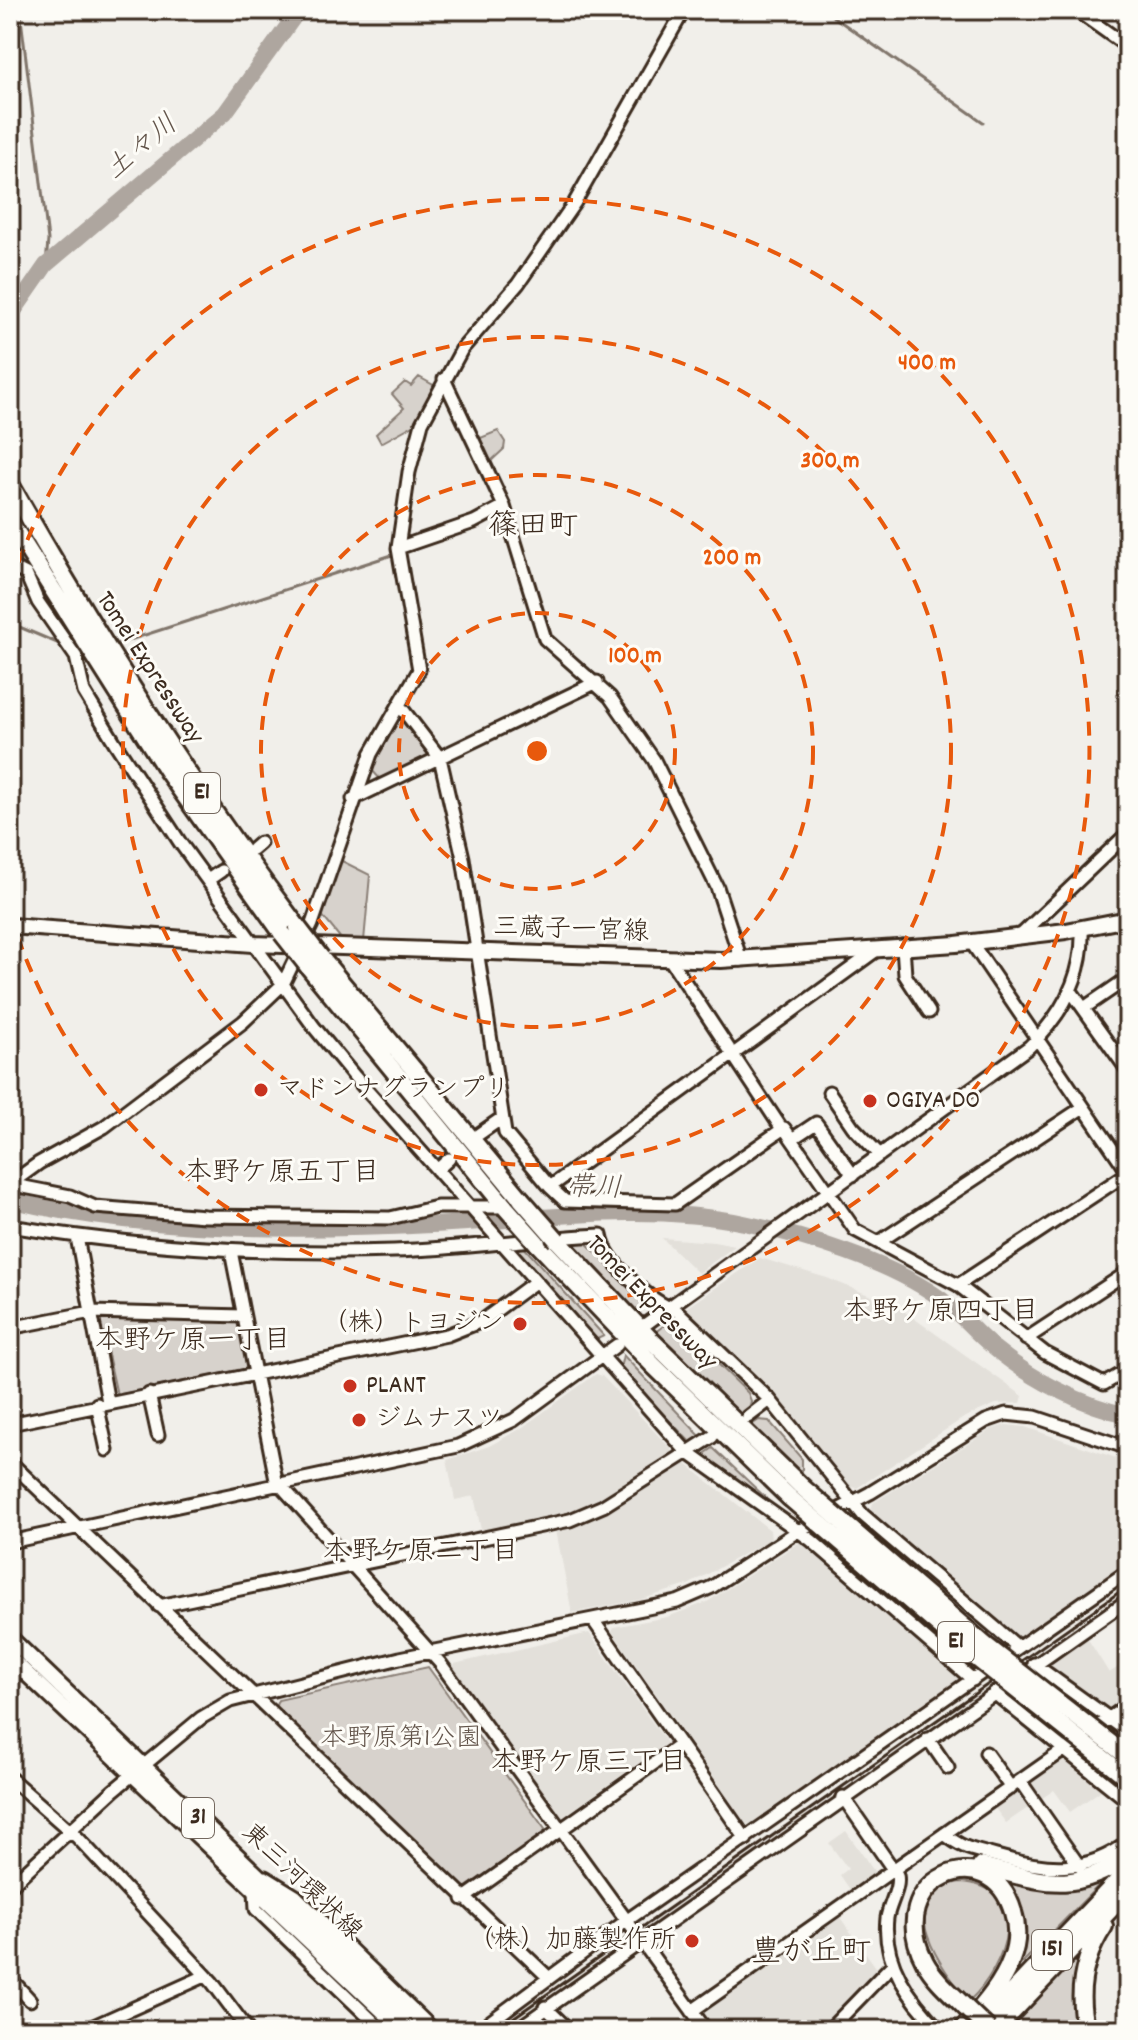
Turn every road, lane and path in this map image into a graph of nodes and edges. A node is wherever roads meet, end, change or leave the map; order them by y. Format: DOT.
graph roads {
  1 [pos="684,10"];
  2 [pos="1076,10"];
  3 [pos="1128,47"];
  4 [pos="444,379"];
  5 [pos="10,484"];
  6 [pos="504,506"];
  7 [pos="10,522"];
  8 [pos="398,548"];
  9 [pos="42,558"];
  10 [pos="10,566"];
  11 [pos="597,682"];
  12 [pos="400,706"];
  13 [pos="440,758"];
  14 [pos="353,800"];
  15 [pos="1128,833"];
  16 [pos="221,871"];
  17 [pos="208,880"];
  18 [pos="1128,919"];
  19 [pos="10,926"];
  20 [pos="1082,928"];
  21 [pos="294,935"];
  22 [pos="1019,937"];
  23 [pos="971,942"];
  24 [pos="253,944"];
  25 [pos="903,946"];
  26 [pos="879,948"];
  27 [pos="477,952"];
  28 [pos="669,958"];
  29 [pos="741,960"];
  30 [pos="315,962"];
  31 [pos="1128,978"];
  32 [pos="283,984"];
  33 [pos="1071,991"];
  34 [pos="1084,1008"];
  35 [pos="929,1012"];
  36 [pos="1036,1040"];
  37 [pos="734,1055"];
  38 [pos="1128,1071"];
  39 [pos="829,1092"];
  40 [pos="1082,1108"];
  41 [pos="502,1118"];
  42 [pos="782,1129"];
  43 [pos="479,1134"];
  44 [pos="792,1139"];
  45 [pos="880,1155"];
  46 [pos="449,1159"];
  47 [pos="437,1170"];
  48 [pos="1128,1172"];
  49 [pos="853,1175"];
  50 [pos="11,1182"];
  51 [pos="550,1187"];
  52 [pos="829,1192"];
  53 [pos="468,1207"];
  54 [pos="505,1207"];
  55 [pos="10,1226"];
  56 [pos="77,1237"];
  57 [pos="498,1241"];
  58 [pos="879,1242"];
  59 [pos="231,1251"];
  60 [pos="1128,1272"];
  61 [pos="535,1282"];
  62 [pos="958,1285"];
  63 [pos="668,1308"];
  64 [pos="91,1312"];
  65 [pos="243,1316"];
  66 [pos="646,1324"];
  67 [pos="10,1328"];
  68 [pos="1026,1339"];
  69 [pos="617,1345"];
  70 [pos="601,1356"];
  71 [pos="1128,1370"];
  72 [pos="255,1374"];
  73 [pos="149,1394"];
  74 [pos="770,1400"];
  75 [pos="103,1403"];
  76 [pos="748,1417"];
  77 [pos="10,1424"];
  78 [pos="158,1435"];
  79 [pos="712,1437"];
  80 [pos="1128,1448"];
  81 [pos="107,1450"];
  82 [pos="687,1452"];
  83 [pos="10,1462"];
  84 [pos="281,1486"];
  85 [pos="796,1492"];
  86 [pos="851,1502"];
  87 [pos="78,1528"];
  88 [pos="798,1531"];
  89 [pos="10,1542"];
  90 [pos="353,1566"];
  91 [pos="1128,1571"];
  92 [pos="1128,1600"];
  93 [pos="159,1606"];
  94 [pos="593,1620"];
  95 [pos="10,1638"];
  96 [pos="1018,1647"];
  97 [pos="430,1652"];
  98 [pos="10,1658"];
  99 [pos="1034,1664"];
  100 [pos="973,1680"];
  101 [pos="1037,1688"];
  102 [pos="249,1693"];
  103 [pos="994,1693"];
  104 [pos="1128,1705"];
  105 [pos="1108,1718"];
  106 [pos="1128,1732"];
  107 [pos="928,1739"];
  108 [pos="680,1745"];
  109 [pos="1128,1748"];
  110 [pos="1066,1749"];
  111 [pos="986,1753"];
  112 [pos="1128,1757"];
  113 [pos="948,1768"];
  114 [pos="139,1771"];
  115 [pos="10,1778"];
  116 [pos="1128,1778"];
  117 [pos="1016,1785"];
  118 [pos="843,1797"];
  119 [pos="1128,1801"];
  120 [pos="561,1829"];
  121 [pos="69,1832"];
  122 [pos="944,1834"];
  123 [pos="746,1839"];
  124 [pos="1128,1842"];
  125 [pos="1128,1857"];
  126 [pos="1080,1867"];
  127 [pos="251,1869"];
  128 [pos="894,1870"];
  129 [pos="1128,1870"];
  130 [pos="10,1886"];
  131 [pos="255,1891"];
  132 [pos="1127,1891"];
  133 [pos="463,1899"];
  134 [pos="626,1921"];
  135 [pos="639,1940"];
  136 [pos="893,1964"];
  137 [pos="205,1976"];
  138 [pos="548,1977"];
  139 [pos="10,1978"];
  140 [pos="30,2000"];
  141 [pos="381,2002"];
  142 [pos="545,2007"];
  143 [pos="692,2011"];
  144 [pos="962,2018"];
  145 [pos="103,2026"];
  146 [pos="85,2030"];
  147 [pos="248,2030"];
  148 [pos="382,2030"];
  149 [pos="403,2030"];
  150 [pos="419,2030"];
  151 [pos="434,2030"];
  152 [pos="479,2030"];
  153 [pos="516,2030"];
  154 [pos="569,2030"];
  155 [pos="706,2030"];
  156 [pos="829,2030"];
  157 [pos="940,2030"];
  158 [pos="975,2030"];
  159 [pos="989,2030"];
  160 [pos="995,2030"];
  161 [pos="1086,2030"];
  1 -- 4 [label="street"];
  2 -- 3 [label="street"];
  4 -- 6 [label="street"];
  4 -- 8 [label="street"];
  5 -- 9 [label="highway, Tomei Expressway / E1"];
  6 -- 8 [label="street"];
  6 -- 11 [label="street"];
  7 -- 9 [label="highway, Tomei Expressway / E1"];
  8 -- 12 [label="street"];
  9 -- 21 [label="highway, Tomei Expressway / E1"];
  10 -- 17 [label="street"];
  11 -- 13 [label="street"];
  11 -- 29 [label="street"];
  12 -- 13 [label="street"];
  12 -- 14 [label="street"];
  13 -- 14 [label="street"];
  13 -- 27 [label="street"];
  14 -- 21 [label="street"];
  15 -- 22 [label="street"];
  16 -- 17 [label="street"];
  17 -- 24 [label="street"];
  18 -- 20 [label="main road, 三蔵子一宮線"];
  19 -- 24 [label="main road, 三蔵子一宮線"];
  20 -- 22 [label="main road, 三蔵子一宮線"];
  20 -- 33 [label="street"];
  21 -- 24 [label="main road, 三蔵子一宮線"];
  21 -- 27 [label="main road, 三蔵子一宮線"];
  21 -- 30 [label="highway, Tomei Expressway / E1, bridge"];
  21 -- 32 [label="street"];
  22 -- 23 [label="main road, 三蔵子一宮線"];
  23 -- 25 [label="main road, 三蔵子一宮線"];
  23 -- 36 [label="street"];
  24 -- 32 [label="street"];
  25 -- 26 [label="main road, 三蔵子一宮線"];
  25 -- 35 [label="street"];
  26 -- 29 [label="main road, 三蔵子一宮線"];
  26 -- 37 [label="street"];
  27 -- 28 [label="main road, 三蔵子一宮線"];
  27 -- 41 [label="street"];
  28 -- 29 [label="main road, 三蔵子一宮線"];
  28 -- 37 [label="street"];
  30 -- 54 [label="highway, Tomei Expressway / E1"];
  30 -- 85 [label="highway, Tomei Expressway / E1, bridge"];
  31 -- 34 [label="street"];
  32 -- 47 [label="street"];
  32 -- 50 [label="street"];
  33 -- 34 [label="street"];
  33 -- 36 [label="street"];
  34 -- 38 [label="street"];
  36 -- 40 [label="street"];
  36 -- 45 [label="street"];
  37 -- 42 [label="street"];
  37 -- 51 [label="street"];
  39 -- 45 [label="street"];
  40 -- 48 [label="street"];
  40 -- 58 [label="street"];
  41 -- 43 [label="street"];
  41 -- 51 [label="street"];
  42 -- 44 [label="street"];
  42 -- 51 [label="street"];
  44 -- 49 [label="street"];
  44 -- 52 [label="street"];
  45 -- 49 [label="street"];
  46 -- 47 [label="street"];
  47 -- 53 [label="street"];
  48 -- 62 [label="street"];
  49 -- 52 [label="street"];
  50 -- 53 [label="street"];
  52 -- 58 [label="street"];
  52 -- 63 [label="street"];
  53 -- 54 [label="street"];
  53 -- 57 [label="street"];
  54 -- 85 [label="highway, Tomei Expressway / E1, bridge"];
  55 -- 56 [label="street"];
  56 -- 59 [label="street"];
  56 -- 64 [label="street"];
  57 -- 59 [label="street"];
  57 -- 61 [label="street"];
  57 -- 63 [label="street"];
  58 -- 62 [label="street"];
  59 -- 65 [label="street"];
  60 -- 68 [label="street"];
  61 -- 70 [label="street"];
  61 -- 72 [label="street"];
  62 -- 68 [label="street"];
  63 -- 66 [label="street"];
  63 -- 74 [label="street"];
  64 -- 65 [label="street"];
  64 -- 67 [label="street"];
  64 -- 75 [label="street"];
  65 -- 72 [label="street"];
  68 -- 71 [label="street"];
  69 -- 70 [label="street"];
  70 -- 82 [label="street"];
  70 -- 84 [label="street"];
  72 -- 73 [label="street"];
  72 -- 84 [label="street"];
  73 -- 75 [label="street"];
  73 -- 78 [label="street"];
  74 -- 76 [label="street"];
  74 -- 86 [label="street"];
  75 -- 77 [label="street"];
  75 -- 81 [label="street"];
  79 -- 82 [label="street"];
  80 -- 86 [label="street"];
  82 -- 88 [label="street"];
  82 -- 90 [label="street"];
  83 -- 87 [label="street"];
  84 -- 87 [label="street"];
  84 -- 90 [label="street"];
  85 -- 101 [label="highway, Tomei Expressway / E1, bridge"];
  85 -- 116 [label="highway, Tomei Expressway / E1, bridge"];
  86 -- 88 [label="street"];
  86 -- 96 [label="street"];
  87 -- 89 [label="street"];
  87 -- 93 [label="street"];
  88 -- 94 [label="street"];
  88 -- 100 [label="street"];
  90 -- 93 [label="street"];
  90 -- 97 [label="street"];
  91 -- 96 [label="street"];
  92 -- 99 [label="street"];
  93 -- 102 [label="street"];
  94 -- 97 [label="street"];
  94 -- 108 [label="street"];
  95 -- 114 [label="main road, 東三河環状線 / 31"];
  96 -- 100 [label="street"];
  97 -- 102 [label="street"];
  97 -- 120 [label="street"];
  98 -- 114 [label="main road, 東三河環状線 / 31"];
  99 -- 103 [label="street"];
  99 -- 105 [label="street"];
  100 -- 123 [label="street"];
  101 -- 109 [label="highway, bridge"];
  101 -- 112 [label="highway, Tomei Expressway / E1, bridge"];
  102 -- 114 [label="street"];
  102 -- 133 [label="street"];
  103 -- 107 [label="street"];
  103 -- 110 [label="street"];
  104 -- 105 [label="street"];
  105 -- 106 [label="street"];
  105 -- 110 [label="street"];
  107 -- 113 [label="street"];
  107 -- 118 [label="street"];
  108 -- 120 [label="street"];
  108 -- 123 [label="street"];
  110 -- 117 [label="street"];
  110 -- 119 [label="street"];
  111 -- 117 [label="street"];
  114 -- 121 [label="street"];
  114 -- 127 [label="main road, 東三河環状線 / 31"];
  114 -- 131 [label="main road, 東三河環状線 / 31"];
  115 -- 121 [label="street"];
  117 -- 122 [label="street"];
  117 -- 126 [label="street"];
  118 -- 128 [label="street"];
  118 -- 135 [label="street"];
  120 -- 133 [label="street"];
  120 -- 134 [label="street"];
  121 -- 130 [label="street"];
  121 -- 137 [label="street"];
  122 -- 126 [label="street"];
  122 -- 128 [label="street"];
  123 -- 134 [label="street"];
  124 -- 126 [label="street"];
  125 -- 144 [label="highway"];
  127 -- 141 [label="main road, 東三河環状線 / 31"];
  127 -- 151 [label="street"];
  128 -- 136 [label="street"];
  128 -- 143 [label="street"];
  129 -- 158 [label="highway, 151"];
  131 -- 141 [label="main road, 東三河環状線 / 31"];
  131 -- 148 [label="street"];
  132 -- 160 [label="highway, 151"];
  132 -- 161 [label="highway"];
  133 -- 138 [label="street"];
  134 -- 135 [label="street"];
  134 -- 138 [label="street"];
  135 -- 142 [label="street"];
  135 -- 143 [label="street"];
  136 -- 156 [label="street"];
  136 -- 157 [label="street"];
  137 -- 145 [label="street"];
  137 -- 147 [label="street"];
  138 -- 152 [label="street"];
  139 -- 140 [label="street"];
  141 -- 149 [label="main road, 東三河環状線 / 31"];
  141 -- 150 [label="main road, 東三河環状線 / 31"];
  142 -- 153 [label="street"];
  142 -- 154 [label="street"];
  143 -- 155 [label="street"];
  144 -- 144 [label="highway"];
  144 -- 158 [label="highway"];
  144 -- 159 [label="highway, bridge"];
  145 -- 146 [label="street"];
}
